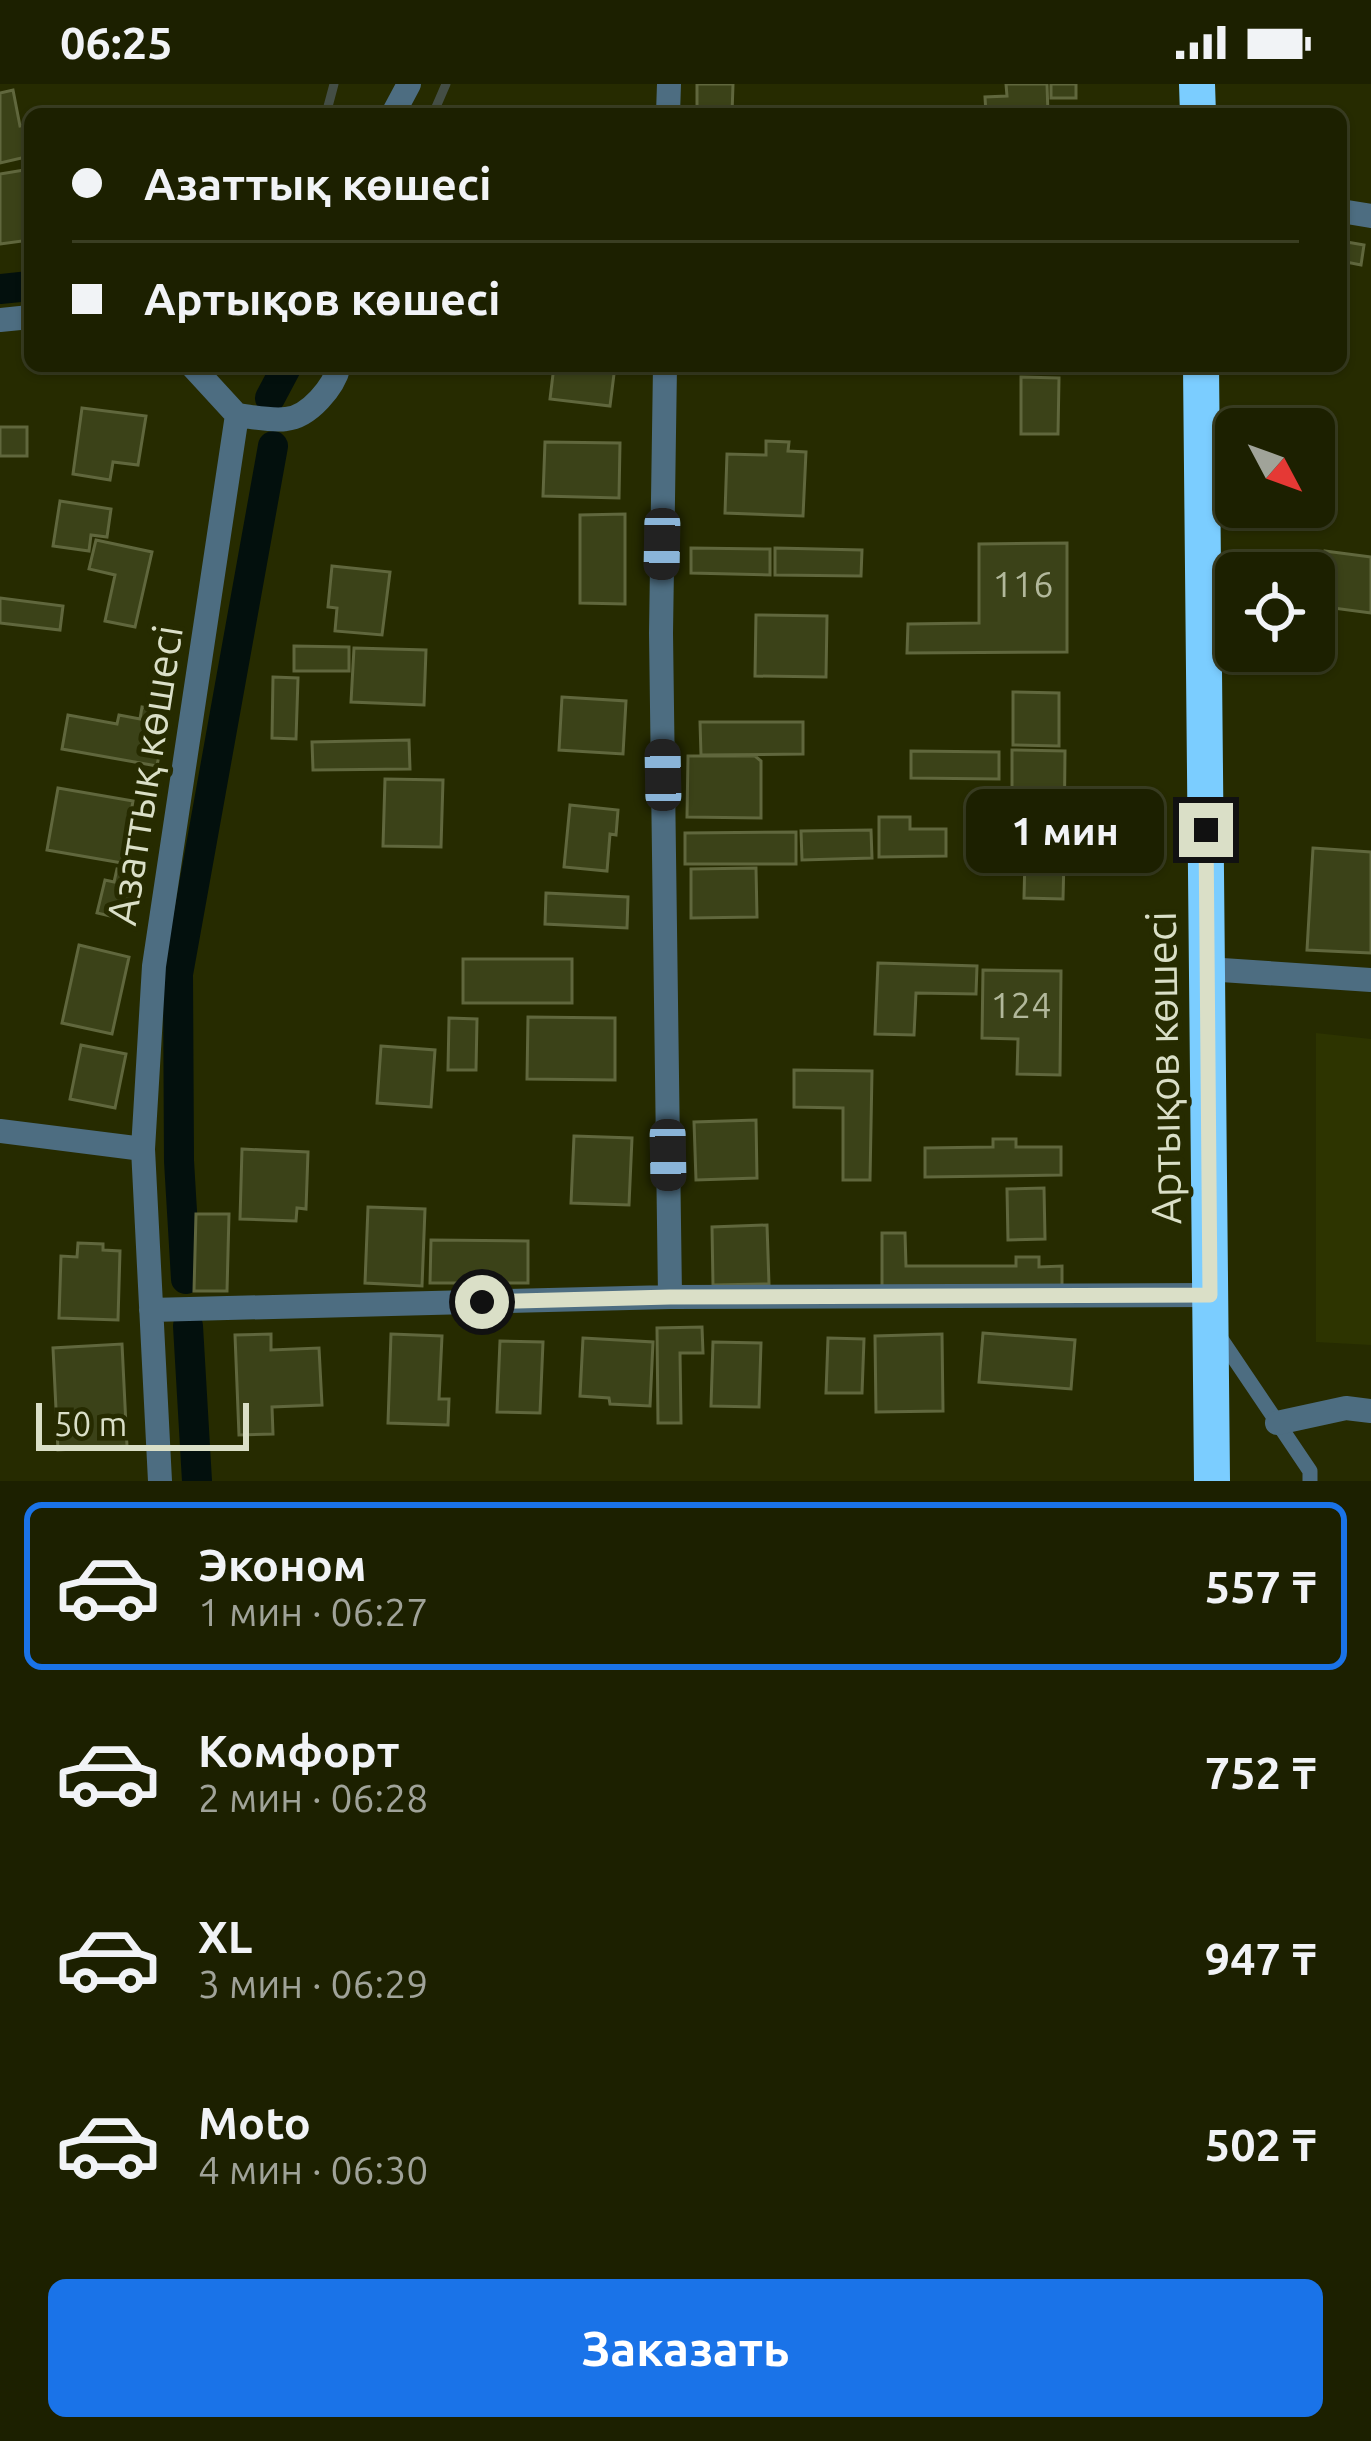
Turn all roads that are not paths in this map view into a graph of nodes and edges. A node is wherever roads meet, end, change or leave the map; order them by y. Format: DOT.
graph roads {
  1 [pos="198,372"];
  2 [pos="338,372"];
  3 [pos="664,372"];
  4 [pos="1201,372"];
  5 [pos="237,415"];
  6 [pos="1207,969"];
  7 [pos="1371,980"];
  8 [pos="0,1131"];
  9 [pos="143,1149"];
  10 [pos="670,1297"];
  11 [pos="1211,1309"];
  12 [pos="151,1310"];
  13 [pos="1371,1411"];
  14 [pos="1277,1423"];
  15 [pos="160,1481"];
  16 [pos="1213,1481"];
  17 [pos="1310,1481"];
  1 -- 5 [label="street"];
  2 -- 5 [label="street"];
  3 -- 10 [label="street"];
  4 -- 6 [label="highway, Артықов көшесі"];
  5 -- 9 [label="street, Азаттық көшесі"];
  6 -- 7 [label="street"];
  6 -- 11 [label="highway, Артықов көшесі"];
  8 -- 9 [label="street"];
  9 -- 12 [label="street, Азаттық көшесі"];
  10 -- 11 [label="street"];
  10 -- 12 [label="street"];
  11 -- 14 [label="lane"];
  11 -- 16 [label="highway, Артықов көшесі"];
  12 -- 15 [label="street, Азаттық көшесі"];
  13 -- 14 [label="street"];
  14 -- 17 [label="lane"];
}
